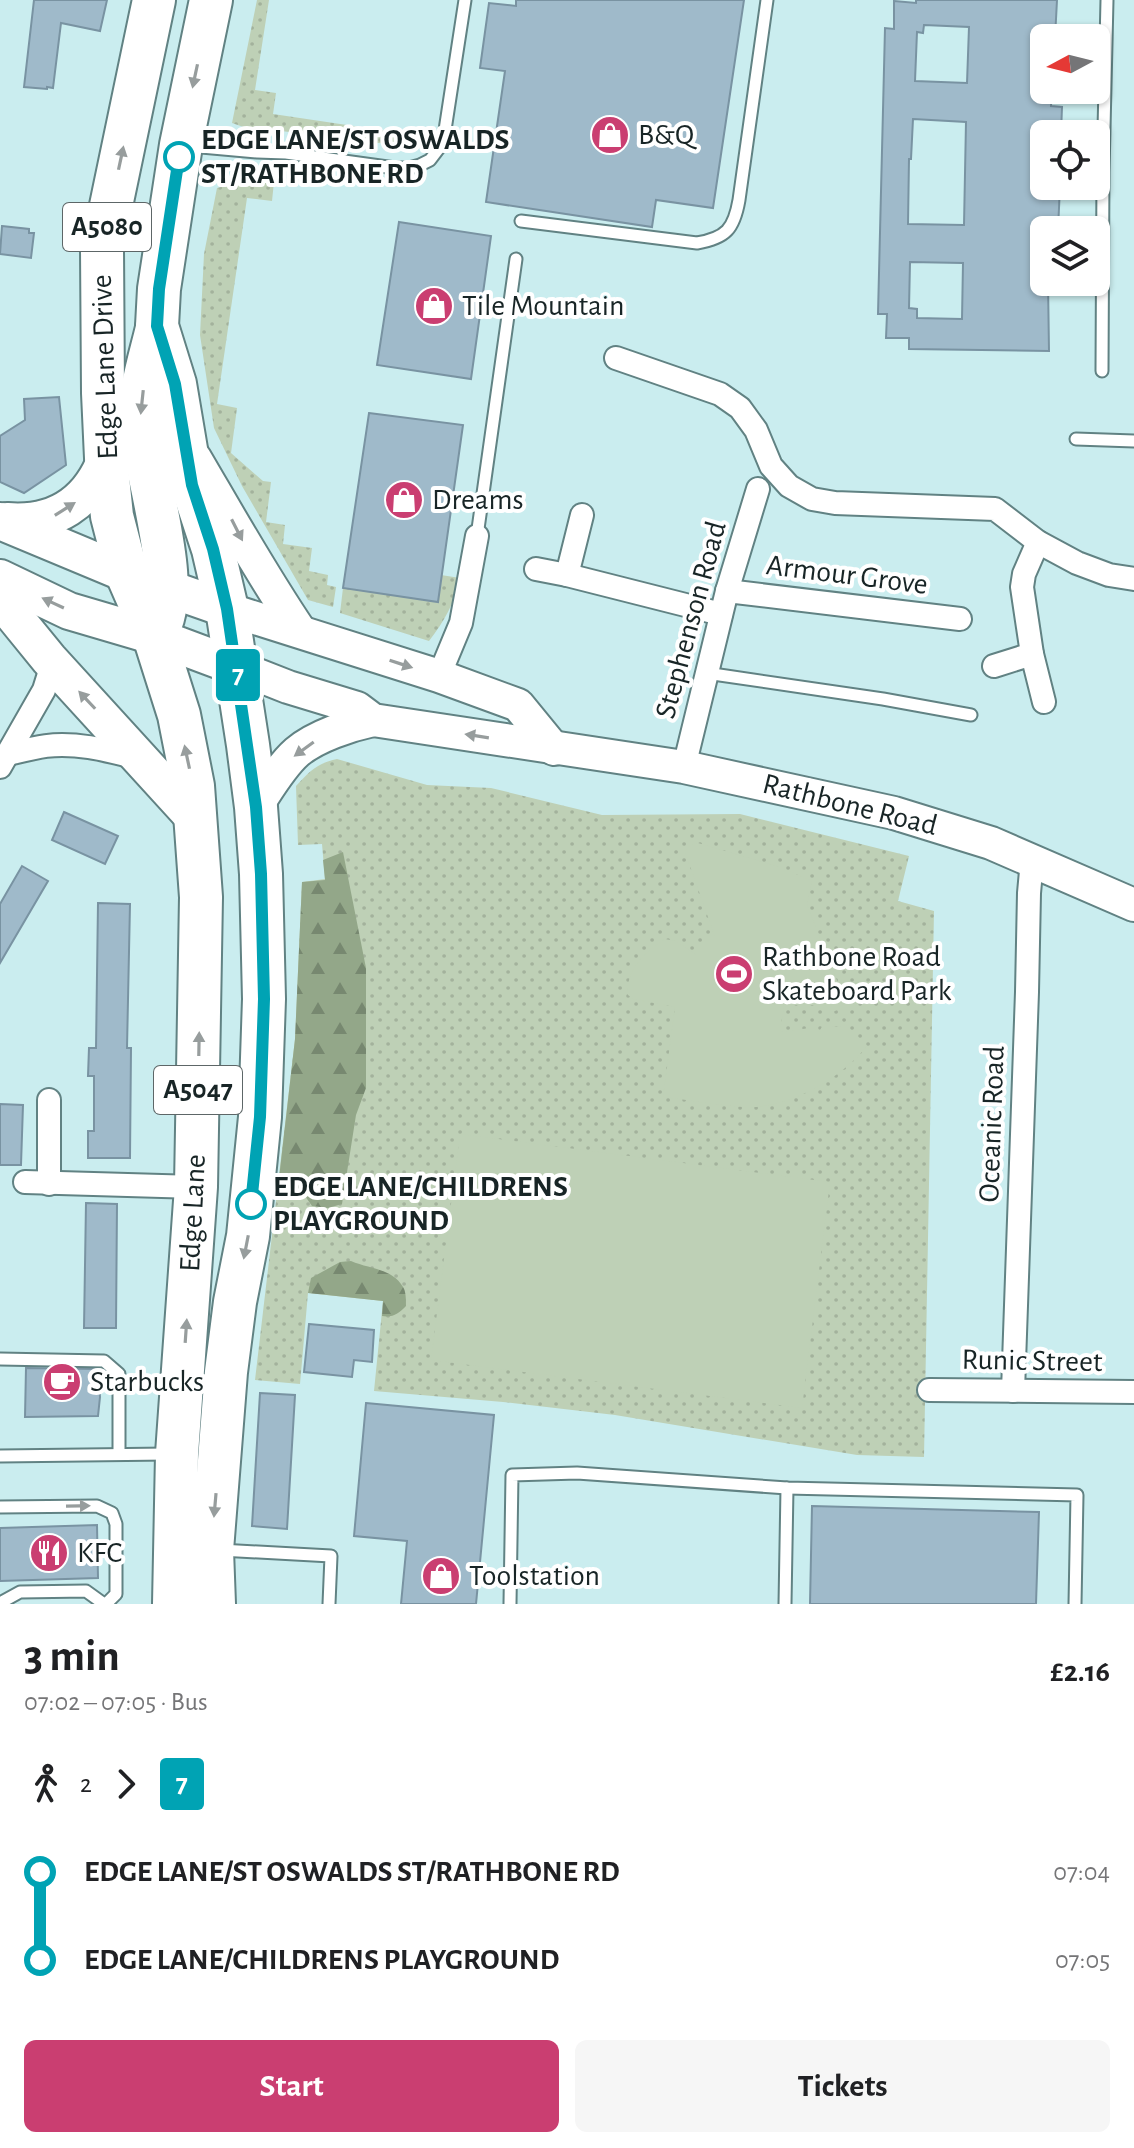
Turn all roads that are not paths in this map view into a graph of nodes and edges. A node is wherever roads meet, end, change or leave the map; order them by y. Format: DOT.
graph roads {
  1 [pos="154,0"];
  2 [pos="211,0"];
  3 [pos="465,0"];
  4 [pos="767,0"];
  5 [pos="1107,0"];
  6 [pos="181,145"];
  7 [pos="521,221"];
  8 [pos="516,259"];
  9 [pos="157,326"];
  10 [pos="616,358"];
  11 [pos="1102,371"];
  12 [pos="184,438"];
  13 [pos="1076,439"];
  14 [pos="1134,441"];
  15 [pos="106,458"];
  16 [pos="758,489"];
  17 [pos="582,515"];
  18 [pos="1,521"];
  19 [pos="477,536"];
  20 [pos="1038,542"];
  21 [pos="536,569"];
  22 [pos="127,574"];
  23 [pos="567,575"];
  24 [pos="0,578"];
  25 [pos="1134,579"];
  26 [pos="166,588"];
  27 [pos="727,591"];
  28 [pos="0,599"];
  29 [pos="227,609"];
  30 [pos="721,614"];
  31 [pos="960,619"];
  32 [pos="300,631"];
  33 [pos="154,636"];
  34 [pos="1032,654"];
  35 [pos="49,659"];
  36 [pos="994,666"];
  37 [pos="237,667"];
  38 [pos="706,673"];
  39 [pos="439,676"];
  40 [pos="1044,702"];
  41 [pos="971,715"];
  42 [pos="373,720"];
  43 [pos="554,749"];
  44 [pos="143,760"];
  45 [pos="3,761"];
  46 [pos="684,767"];
  47 [pos="256,807"];
  48 [pos="196,820"];
  49 [pos="1032,860"];
  50 [pos="1134,905"];
  51 [pos="49,1100"];
  52 [pos="25,1182"];
  53 [pos="49,1184"];
  54 [pos="196,1187"];
  55 [pos="0,1359"];
  56 [pos="929,1390"];
  57 [pos="1013,1391"];
  58 [pos="1134,1392"];
  59 [pos="119,1454"];
  60 [pos="177,1454"];
  61 [pos="0,1456"];
  62 [pos="787,1488"];
  63 [pos="0,1507"];
  64 [pos="212,1550"];
  65 [pos="0,1603"];
  66 [pos="105,1604"];
  67 [pos="174,1604"];
  68 [pos="181,1604"];
  69 [pos="214,1604"];
  70 [pos="329,1604"];
  71 [pos="510,1604"];
  72 [pos="785,1604"];
  73 [pos="1075,1604"];
  15 -- 1 [label="highway, Edge Lane Drive / A5080, one-way"];
  2 -- 6 [label="highway, Edge Lane Drive / A5080, one-way"];
  3 -- 6 [label="lane"];
  4 -- 7 [label="lane"];
  5 -- 11 [label="lane"];
  6 -- 9 [label="highway, Edge Lane Drive / A5080"];
  8 -- 19 [label="lane"];
  9 -- 12 [label="highway, Edge Lane Drive / A5080"];
  9 -- 26 [label="highway, one-way"];
  10 -- 20 [label="street"];
  12 -- 29 [label="highway, Edge Lane Drive / A5080"];
  12 -- 32 [label="main road, one-way"];
  13 -- 14 [label="lane"];
  18 -- 15 [label="main road, one-way"];
  15 -- 22 [label="highway, Edge Lane Drive / A5080"];
  16 -- 27 [label="street, Stephenson Road"];
  17 -- 23 [label="street"];
  18 -- 22 [label="main road"];
  19 -- 39 [label="street"];
  20 -- 25 [label="street"];
  20 -- 34 [label="street"];
  21 -- 23 [label="street"];
  22 -- 26 [label="main road"];
  22 -- 33 [label="highway, Edge Lane Drive / A5080"];
  23 -- 30 [label="street"];
  33 -- 24 [label="main road, one-way"];
  26 -- 29 [label="main road"];
  26 -- 33 [label="highway"];
  27 -- 30 [label="street, Stephenson Road"];
  27 -- 31 [label="street, Armour Grove"];
  28 -- 35 [label="main road"];
  29 -- 32 [label="main road"];
  29 -- 37 [label="highway, Edge Lane Drive / A5080"];
  30 -- 38 [label="street, Stephenson Road"];
  32 -- 39 [label="main road, one-way"];
  33 -- 37 [label="main road"];
  48 -- 33 [label="highway, Edge Lane / A5047, one-way"];
  34 -- 36 [label="street"];
  34 -- 40 [label="street"];
  44 -- 35 [label="main road, one-way"];
  35 -- 45 [label="street"];
  37 -- 42 [label="main road, Rathbone Road"];
  37 -- 47 [label="highway, Edge Lane / A5047"];
  38 -- 41 [label="lane"];
  38 -- 46 [label="street, Stephenson Road"];
  39 -- 43 [label="main road"];
  43 -- 42 [label="main road, Rathbone Road, one-way"];
  42 -- 47 [label="main road, one-way"];
  43 -- 46 [label="main road, Rathbone Road"];
  44 -- 45 [label="street"];
  44 -- 48 [label="main road"];
  46 -- 49 [label="main road, Rathbone Road"];
  47 -- 64 [label="highway, Edge Lane / A5047, one-way"];
  54 -- 48 [label="highway, Edge Lane / A5047, one-way"];
  49 -- 50 [label="main road, Rathbone Road"];
  49 -- 57 [label="street, Oceanic Road"];
  51 -- 53 [label="street"];
  52 -- 53 [label="street"];
  53 -- 54 [label="street"];
  60 -- 54 [label="highway, Edge Lane / A5047, one-way"];
  55 -- 59 [label="lane"];
  56 -- 57 [label="street, Runic Street"];
  57 -- 58 [label="street, Runic Street"];
  59 -- 60 [label="lane"];
  59 -- 61 [label="lane"];
  60 -- 67 [label="highway, Edge Lane / A5047"];
  62 -- 71 [label="lane"];
  62 -- 72 [label="lane"];
  62 -- 73 [label="lane"];
  63 -- 66 [label="lane, one-way"];
  64 -- 68 [label="highway"];
  64 -- 69 [label="highway, Edge Lane / A5047"];
  64 -- 70 [label="lane"];
  65 -- 66 [label="lane"];
}
